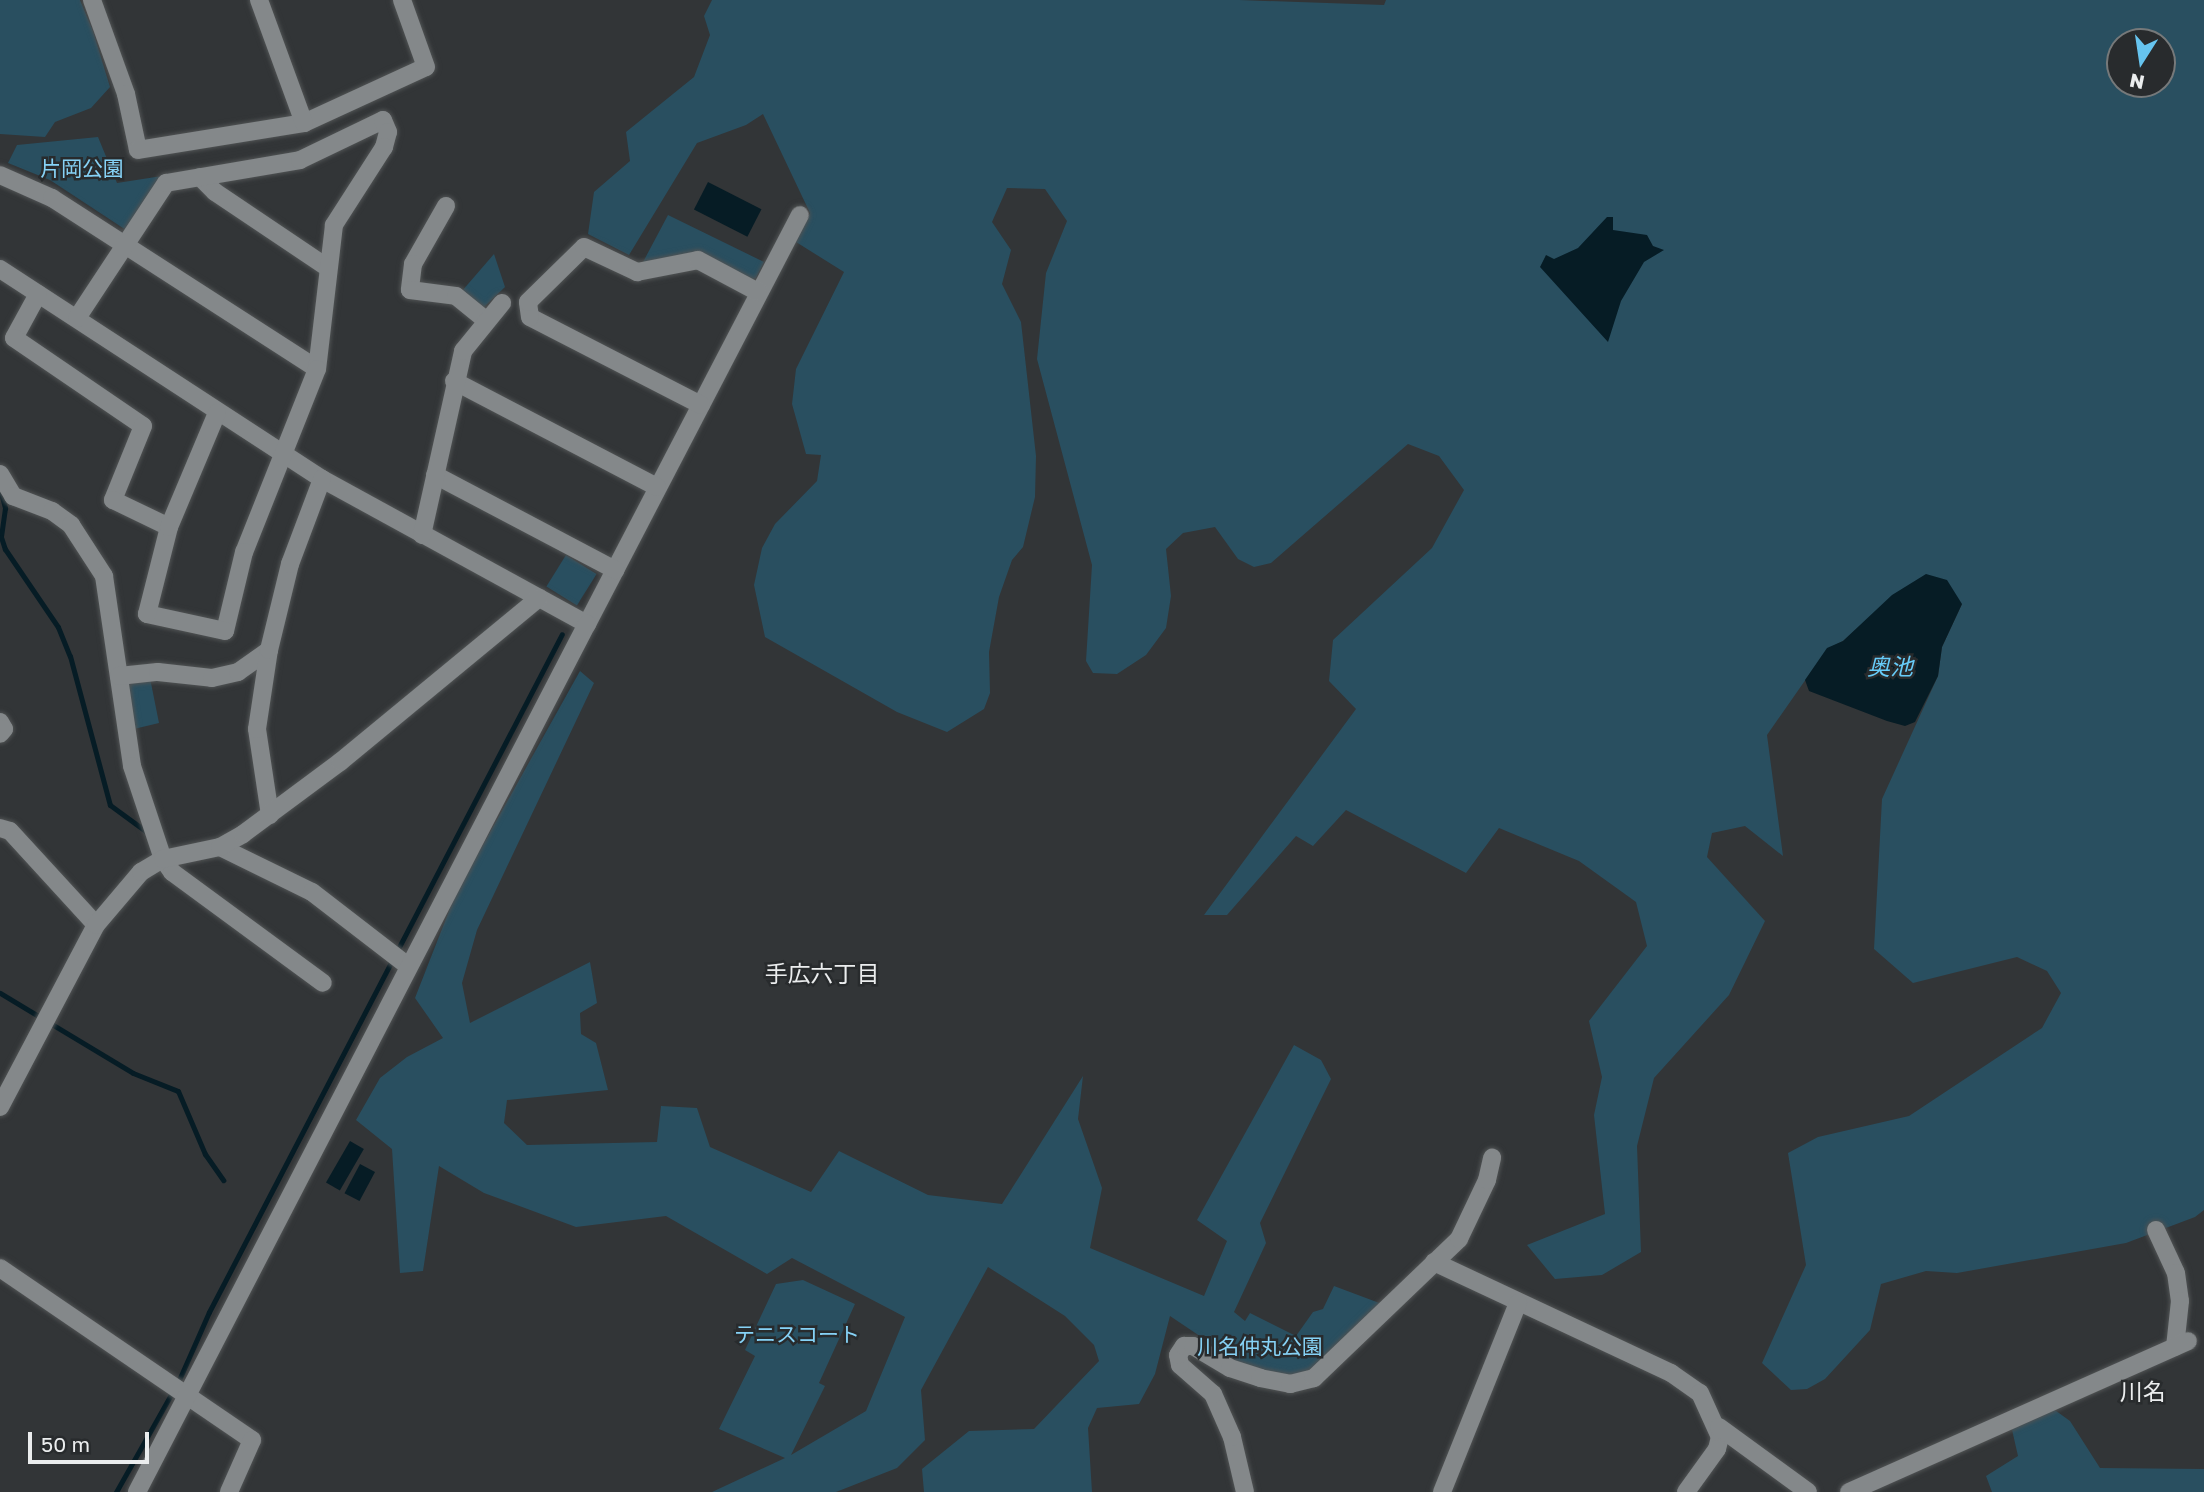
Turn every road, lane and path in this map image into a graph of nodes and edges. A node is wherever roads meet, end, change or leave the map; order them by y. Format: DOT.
graph roads {
  1 [pos="92,0"];
  2 [pos="259,0"];
  3 [pos="401,0"];
  4 [pos="304,123"];
  5 [pos="0,175"];
  6 [pos="200,177"];
  7 [pos="446,206"];
  8 [pos="800,215"];
  9 [pos="123,244"];
  10 [pos="328,268"];
  11 [pos="0,270"];
  12 [pos="758,292"];
  13 [pos="38,294"];
  14 [pos="502,303"];
  15 [pos="77,318"];
  16 [pos="486,320"];
  17 [pos="317,369"];
  18 [pos="454,382"];
  19 [pos="701,405"];
  20 [pos="217,413"];
  21 [pos="284,455"];
  22 [pos="0,474"];
  23 [pos="435,475"];
  24 [pos="322,479"];
  25 [pos="657,487"];
  26 [pos="169,527"];
  27 [pos="422,535"];
  28 [pos="615,570"];
  29 [pos="539,598"];
  30 [pos="587,624"];
  31 [pos="269,650"];
  32 [pos="120,676"];
  33 [pos="0,722"];
  34 [pos="0,734"];
  35 [pos="270,815"];
  36 [pos="0,828"];
  37 [pos="220,848"];
  38 [pos="163,859"];
  39 [pos="96,925"];
  40 [pos="408,966"];
  41 [pos="323,983"];
  42 [pos="1,1102"];
  43 [pos="1492,1158"];
  44 [pos="2156,1230"];
  45 [pos="1434,1262"];
  46 [pos="0,1268"];
  47 [pos="1518,1303"];
  48 [pos="187,1393"];
  49 [pos="1719,1427"];
  50 [pos="137,1492"];
  51 [pos="229,1492"];
  52 [pos="1245,1492"];
  53 [pos="1442,1492"];
  54 [pos="1686,1492"];
  55 [pos="1808,1492"];
  56 [pos="1849,1492"];
  1 -- 4 [label="street"];
  2 -- 4 [label="street"];
  3 -- 4 [label="street"];
  5 -- 9 [label="street"];
  6 -- 9 [label="street"];
  6 -- 10 [label="street"];
  6 -- 10 [label="street"];
  7 -- 16 [label="street"];
  8 -- 12 [label="street"];
  9 -- 15 [label="street"];
  9 -- 17 [label="street"];
  10 -- 17 [label="street"];
  11 -- 13 [label="street"];
  12 -- 19 [label="street"];
  12 -- 19 [label="street"];
  13 -- 15 [label="street"];
  13 -- 26 [label="street"];
  14 -- 16 [label="street"];
  15 -- 20 [label="street"];
  16 -- 18 [label="street"];
  17 -- 21 [label="street"];
  18 -- 23 [label="street"];
  18 -- 25 [label="street"];
  19 -- 25 [label="street"];
  20 -- 21 [label="street"];
  20 -- 26 [label="street"];
  21 -- 24 [label="street"];
  21 -- 26 [label="street"];
  22 -- 32 [label="street"];
  23 -- 27 [label="street"];
  23 -- 28 [label="street"];
  24 -- 27 [label="street"];
  24 -- 31 [label="street"];
  25 -- 28 [label="street"];
  27 -- 29 [label="street"];
  28 -- 30 [label="street"];
  29 -- 30 [label="street"];
  29 -- 35 [label="street"];
  30 -- 40 [label="street"];
  31 -- 32 [label="street"];
  31 -- 35 [label="street"];
  32 -- 38 [label="street"];
  33 -- 34 [label="street"];
  35 -- 37 [label="street"];
  36 -- 39 [label="street"];
  37 -- 38 [label="street"];
  37 -- 40 [label="street"];
  38 -- 39 [label="street"];
  38 -- 41 [label="street"];
  39 -- 42 [label="street"];
  40 -- 48 [label="street"];
  43 -- 45 [label="street"];
  44 -- 56 [label="street"];
  45 -- 47 [label="street"];
  45 -- 52 [label="street"];
  46 -- 48 [label="street"];
  47 -- 49 [label="street"];
  47 -- 53 [label="street"];
  48 -- 50 [label="street"];
  48 -- 51 [label="street"];
  49 -- 54 [label="street"];
  49 -- 55 [label="street"];
}
